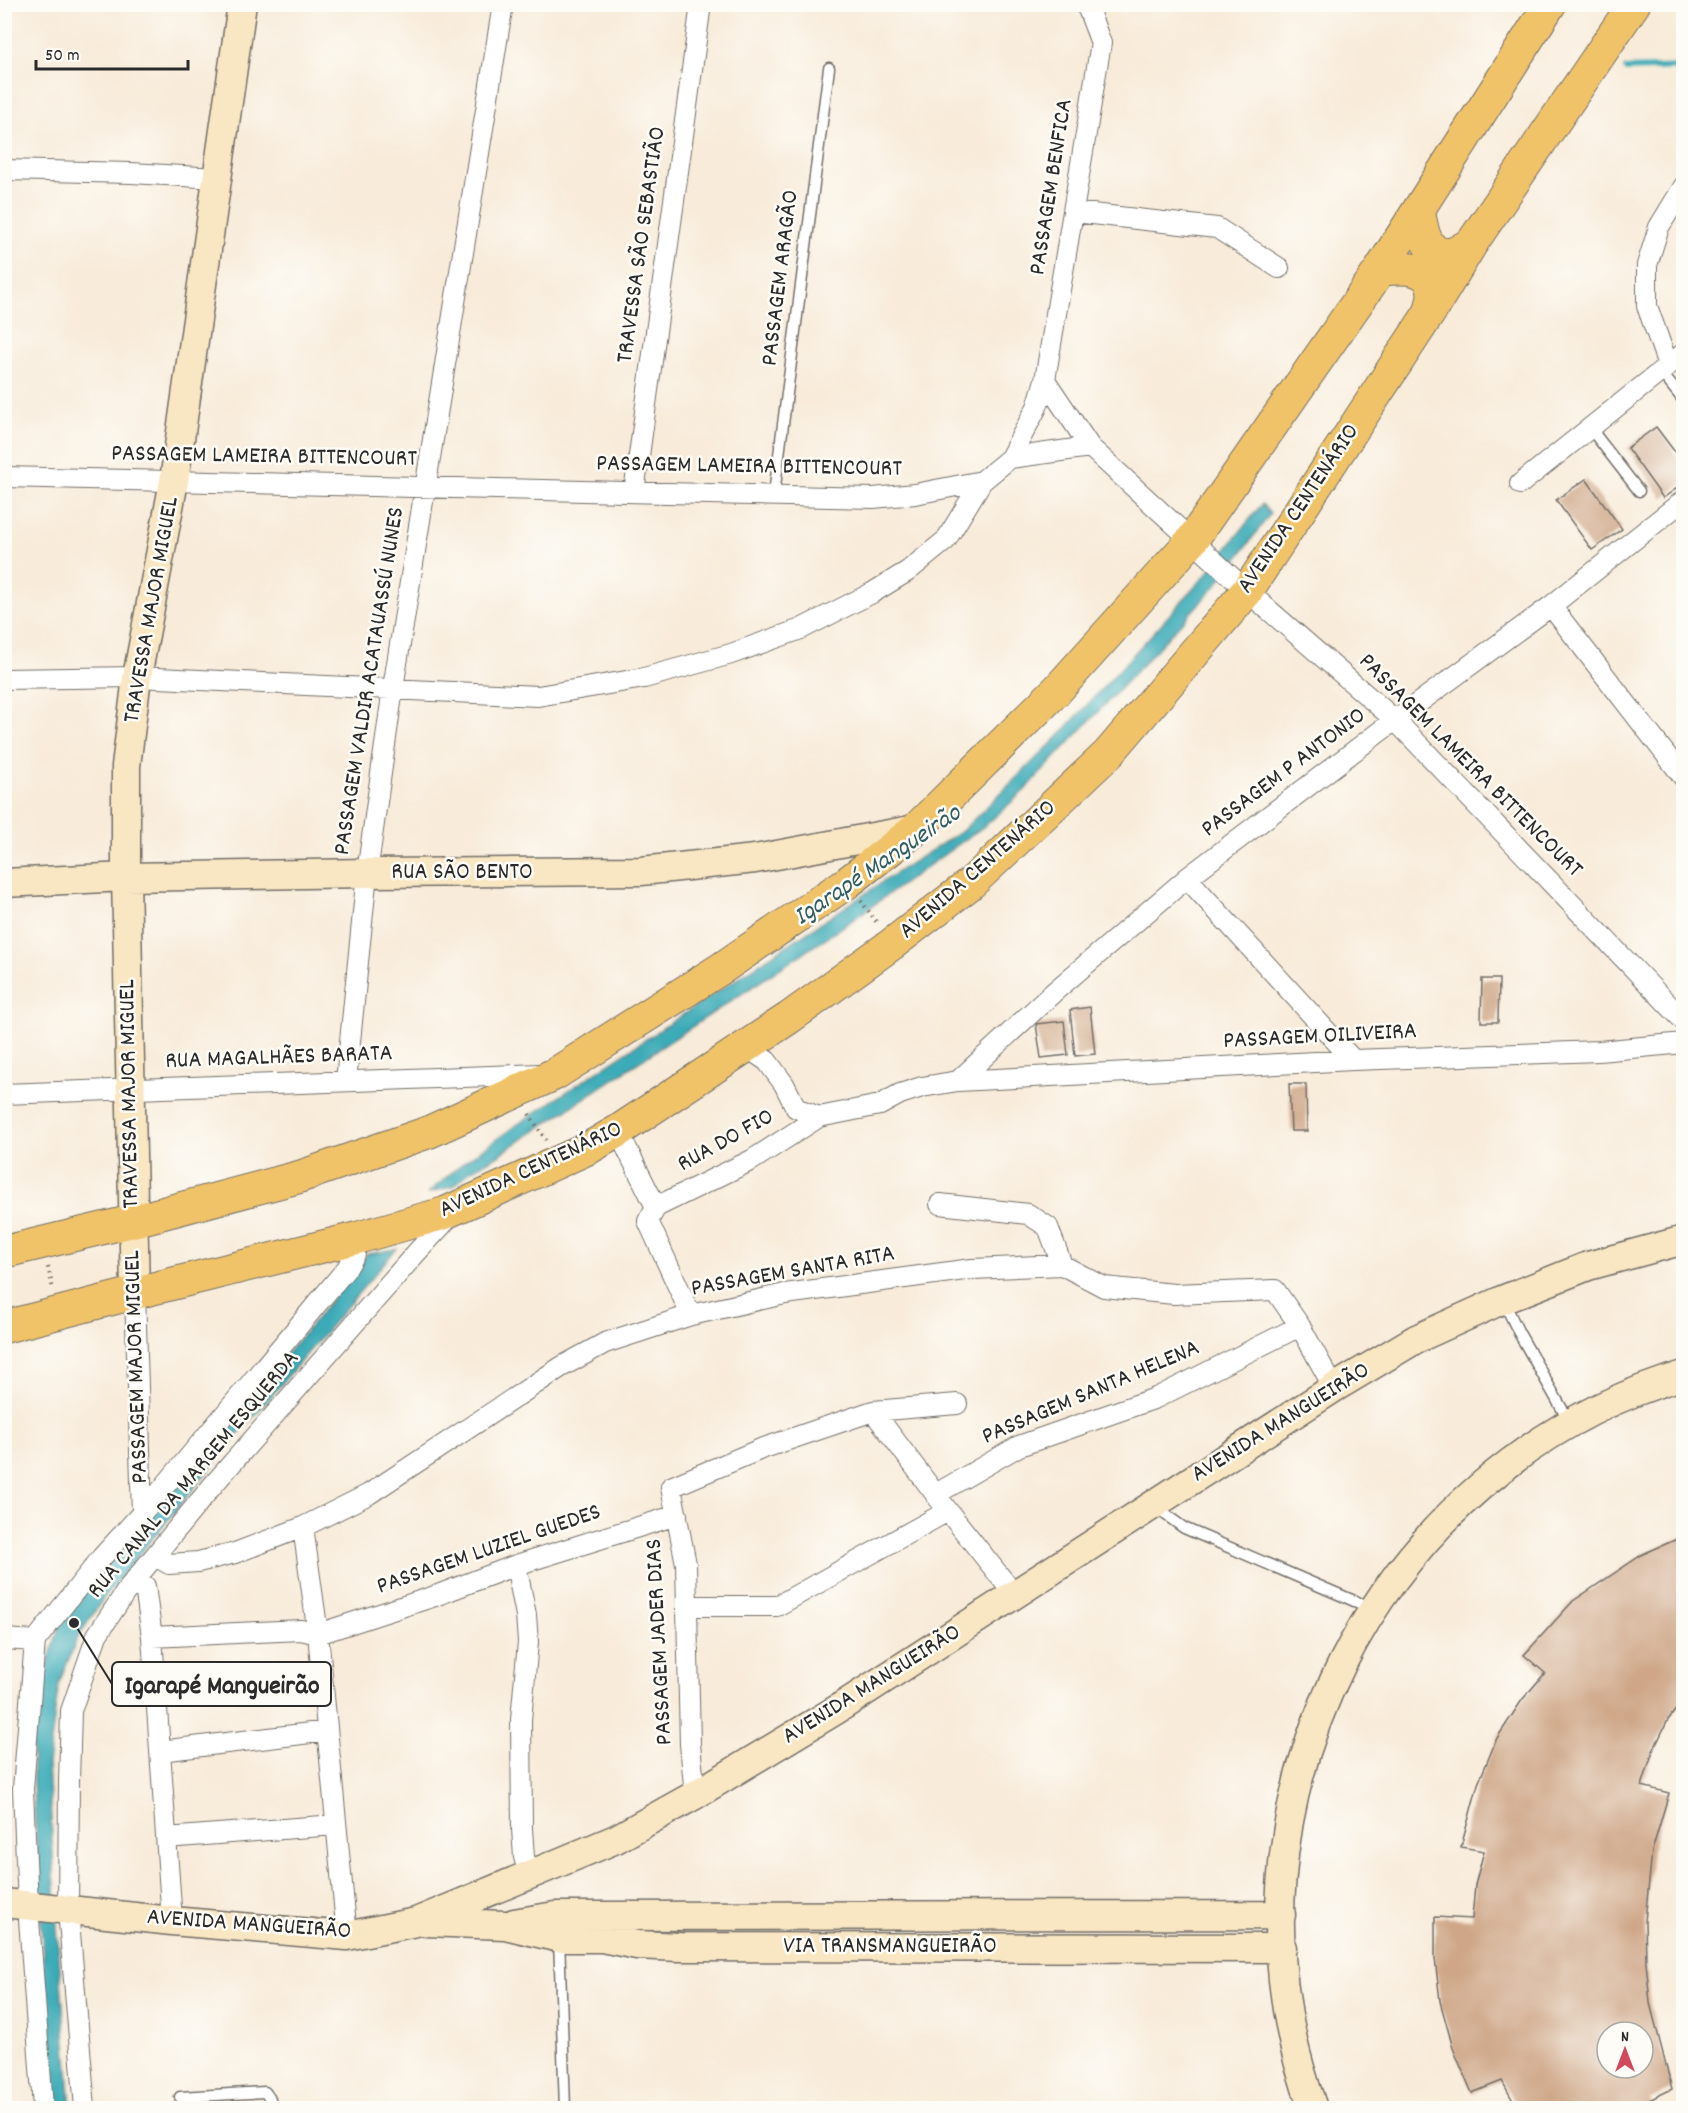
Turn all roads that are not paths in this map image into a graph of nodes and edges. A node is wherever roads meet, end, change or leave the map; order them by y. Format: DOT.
graph roads {
  1 [pos="242,4"];
  2 [pos="502,4"];
  3 [pos="701,4"];
  4 [pos="1084,4"];
  5 [pos="1550,4"];
  6 [pos="1603,4"];
  7 [pos="1634,4"];
  8 [pos="829,68"];
  9 [pos="1568,100"];
  10 [pos="4,170"];
  11 [pos="217,178"];
  12 [pos="1683,186"];
  13 [pos="1419,211"];
  14 [pos="1074,212"];
  15 [pos="1472,243"];
  16 [pos="1279,268"];
  17 [pos="1380,270"];
  18 [pos="1430,312"];
  19 [pos="1671,363"];
  20 [pos="1045,380"];
  21 [pos="1683,401"];
  22 [pos="1590,428"];
  23 [pos="1090,447"];
  24 [pos="1010,458"];
  25 [pos="4,477"];
  26 [pos="174,481"];
  27 [pos="981,481"];
  28 [pos="1520,484"];
  29 [pos="426,486"];
  30 [pos="1639,491"];
  31 [pos="634,492"];
  32 [pos="774,494"];
  33 [pos="1683,500"];
  34 [pos="1197,545"];
  35 [pos="1243,587"];
  36 [pos="1551,606"];
  37 [pos="137,677"];
  38 [pos="4,679"];
  39 [pos="393,688"];
  40 [pos="1395,720"];
  41 [pos="1683,778"];
  42 [pos="916,829"];
  43 [pos="367,873"];
  44 [pos="126,877"];
  45 [pos="1187,878"];
  46 [pos="4,883"];
  47 [pos="1683,1021"];
  48 [pos="1683,1043"];
  49 [pos="746,1047"];
  50 [pos="1353,1060"];
  51 [pos="555,1074"];
  52 [pos="346,1081"];
  53 [pos="958,1081"];
  54 [pos="130,1089"];
  55 [pos="4,1094"];
  56 [pos="819,1117"];
  57 [pos="618,1131"];
  58 [pos="940,1204"];
  59 [pos="459,1207"];
  60 [pos="656,1207"];
  61 [pos="133,1221"];
  62 [pos="357,1238"];
  63 [pos="1683,1240"];
  64 [pos="4,1252"];
  65 [pos="1062,1266"];
  66 [pos="135,1293"];
  67 [pos="1503,1300"];
  68 [pos="691,1315"];
  69 [pos="1300,1326"];
  70 [pos="4,1327"];
  71 [pos="1683,1375"];
  72 [pos="1334,1388"];
  73 [pos="957,1404"];
  74 [pos="873,1410"];
  75 [pos="1571,1424"];
  76 [pos="936,1494"];
  77 [pos="1152,1505"];
  78 [pos="948,1511"];
  79 [pos="142,1513"];
  80 [pos="677,1515"];
  81 [pos="303,1527"];
  82 [pos="155,1556"];
  83 [pos="516,1564"];
  84 [pos="129,1587"];
  85 [pos="1014,1594"];
  86 [pos="687,1606"];
  87 [pos="1373,1609"];
  88 [pos="318,1634"];
  89 [pos="152,1637"];
  90 [pos="4,1639"];
  91 [pos="35,1641"];
  92 [pos="327,1731"];
  93 [pos="160,1751"];
  94 [pos="695,1795"];
  95 [pos="335,1825"];
  96 [pos="166,1838"];
  97 [pos="530,1875"];
  98 [pos="16,1904"];
  99 [pos="68,1910"];
  100 [pos="1281,1916"];
  101 [pos="172,1921"];
  102 [pos="416,1922"];
  103 [pos="500,1925"];
  104 [pos="347,1936"];
  105 [pos="559,1938"];
  106 [pos="1281,1948"];
  107 [pos="180,2097"];
  108 [pos="43,2109"];
  109 [pos="85,2109"];
  110 [pos="270,2109"];
  111 [pos="565,2109"];
  112 [pos="1313,2109"];
  1 -- 11 [label="street, TRAVESSA MAJOR MIGUEL"];
  2 -- 29 [label="street, PASSAGEM VALDIR ACATAUASSÚ NUNES"];
  3 -- 31 [label="street, TRAVESSA SÃO SEBASTIÃO"];
  4 -- 14 [label="street, PASSAGEM BENFICA"];
  5 -- 13 [label="main road"];
  6 -- 9 [label="main road"];
  7 -- 9 [label="main road, AVENIDA CENTENÁRIO"];
  8 -- 32 [label="lane, PASSAGEM ARAGÃO"];
  9 -- 15 [label="main road, AVENIDA CENTENÁRIO"];
  10 -- 11 [label="street"];
  11 -- 26 [label="street, TRAVESSA MAJOR MIGUEL"];
  12 -- 19 [label="street"];
  13 -- 15 [label="main road"];
  13 -- 17 [label="main road"];
  14 -- 16 [label="street"];
  14 -- 20 [label="street, PASSAGEM BENFICA"];
  15 -- 18 [label="main road, AVENIDA CENTENÁRIO"];
  17 -- 18 [label="main road"];
  17 -- 34 [label="main road"];
  18 -- 35 [label="main road, AVENIDA CENTENÁRIO"];
  19 -- 21 [label="lane"];
  19 -- 22 [label="street"];
  20 -- 23 [label="street"];
  20 -- 24 [label="street, PASSAGEM BENFICA"];
  22 -- 28 [label="street"];
  22 -- 30 [label="lane"];
  23 -- 24 [label="street"];
  23 -- 34 [label="street, PASSAGEM LAMEIRA BITTENCOURT"];
  24 -- 27 [label="street, PASSAGEM LAMEIRA BITTENCOURT"];
  25 -- 26 [label="street, PASSAGEM LAMEIRA BITTENCOURT"];
  26 -- 29 [label="street, PASSAGEM LAMEIRA BITTENCOURT"];
  26 -- 37 [label="street, TRAVESSA MAJOR MIGUEL"];
  27 -- 32 [label="street, PASSAGEM LAMEIRA BITTENCOURT"];
  27 -- 39 [label="street"];
  29 -- 31 [label="street, PASSAGEM LAMEIRA BITTENCOURT"];
  29 -- 39 [label="street, PASSAGEM VALDIR ACATAUASSÚ NUNES"];
  31 -- 32 [label="street, PASSAGEM LAMEIRA BITTENCOURT"];
  33 -- 36 [label="street, PASSAGEM P ANTONIO"];
  34 -- 35 [label="street, PASSAGEM LAMEIRA BITTENCOURT"];
  34 -- 42 [label="main road"];
  35 -- 40 [label="street, PASSAGEM LAMEIRA BITTENCOURT"];
  35 -- 49 [label="main road, AVENIDA CENTENÁRIO"];
  36 -- 40 [label="street, PASSAGEM P ANTONIO"];
  36 -- 41 [label="street"];
  37 -- 38 [label="street"];
  37 -- 39 [label="street"];
  37 -- 44 [label="street, TRAVESSA MAJOR MIGUEL"];
  39 -- 43 [label="street, PASSAGEM VALDIR ACATAUASSÚ NUNES"];
  40 -- 45 [label="street, PASSAGEM P ANTONIO"];
  40 -- 47 [label="street, PASSAGEM LAMEIRA BITTENCOURT"];
  42 -- 43 [label="street, RUA SÃO BENTO"];
  42 -- 51 [label="main road"];
  43 -- 44 [label="street, RUA SÃO BENTO"];
  43 -- 52 [label="street, PASSAGEM VALDIR ACATAUASSÚ NUNES"];
  44 -- 46 [label="street, RUA SÃO BENTO"];
  44 -- 54 [label="street, TRAVESSA MAJOR MIGUEL"];
  45 -- 50 [label="street"];
  45 -- 53 [label="street, PASSAGEM P ANTONIO"];
  48 -- 50 [label="street, PASSAGEM OILIVEIRA"];
  49 -- 56 [label="street"];
  49 -- 57 [label="main road, AVENIDA CENTENÁRIO"];
  50 -- 53 [label="street, PASSAGEM OILIVEIRA"];
  51 -- 52 [label="street, RUA MAGALHÃES BARATA"];
  51 -- 61 [label="main road"];
  52 -- 54 [label="street, RUA MAGALHÃES BARATA"];
  53 -- 56 [label="street, PASSAGEM OILIVEIRA"];
  54 -- 55 [label="street, RUA MAGALHÃES BARATA"];
  54 -- 61 [label="street, TRAVESSA MAJOR MIGUEL"];
  56 -- 60 [label="street, RUA DO FIO"];
  57 -- 59 [label="main road, AVENIDA CENTENÁRIO"];
  57 -- 60 [label="street"];
  58 -- 65 [label="street"];
  59 -- 62 [label="main road, AVENIDA CENTENÁRIO"];
  59 -- 82 [label="street, RUA CANAL DA MARGEM ESQUERDA"];
  60 -- 68 [label="street"];
  61 -- 64 [label="main road"];
  61 -- 66 [label="street, PASSAGEM MAJOR MIGUEL"];
  62 -- 66 [label="main road, AVENIDA CENTENÁRIO"];
  62 -- 79 [label="street"];
  63 -- 67 [label="street, AVENIDA MANGUEIRÃO"];
  65 -- 68 [label="street, PASSAGEM SANTA RITA"];
  65 -- 69 [label="street, PASSAGEM SANTA RITA"];
  66 -- 70 [label="main road, AVENIDA CENTENÁRIO"];
  66 -- 79 [label="street, PASSAGEM MAJOR MIGUEL"];
  67 -- 72 [label="street, AVENIDA MANGUEIRÃO"];
  67 -- 75 [label="lane"];
  68 -- 81 [label="street, PASSAGEM SANTA RITA"];
  69 -- 72 [label="street, PASSAGEM SANTA RITA"];
  69 -- 76 [label="street, PASSAGEM SANTA HELENA"];
  71 -- 75 [label="street"];
  72 -- 77 [label="street, AVENIDA MANGUEIRÃO"];
  73 -- 74 [label="street"];
  74 -- 76 [label="street"];
  74 -- 80 [label="street, PASSAGEM JADER DIAS"];
  75 -- 87 [label="street"];
  76 -- 78 [label="street"];
  77 -- 85 [label="street, AVENIDA MANGUEIRÃO"];
  77 -- 87 [label="lane"];
  78 -- 85 [label="street"];
  78 -- 86 [label="street"];
  79 -- 91 [label="street"];
  80 -- 83 [label="street, PASSAGEM LUZIEL GUEDES"];
  80 -- 86 [label="street, PASSAGEM JADER DIAS"];
  81 -- 82 [label="street, PASSAGEM SANTA RITA"];
  81 -- 88 [label="street"];
  82 -- 84 [label="street, RUA CANAL DA MARGEM ESQUERDA"];
  83 -- 88 [label="street, PASSAGEM LUZIEL GUEDES"];
  83 -- 97 [label="street"];
  84 -- 89 [label="street"];
  84 -- 99 [label="street, RUA CANAL DA MARGEM ESQUERDA"];
  85 -- 94 [label="street, AVENIDA MANGUEIRÃO"];
  86 -- 94 [label="street, PASSAGEM JADER DIAS"];
  87 -- 100 [label="street"];
  88 -- 89 [label="street"];
  88 -- 92 [label="street"];
  89 -- 93 [label="street"];
  90 -- 91 [label="street"];
  91 -- 98 [label="street"];
  92 -- 93 [label="street"];
  92 -- 95 [label="street"];
  93 -- 96 [label="street"];
  94 -- 97 [label="street, AVENIDA MANGUEIRÃO"];
  95 -- 96 [label="street"];
  95 -- 104 [label="street"];
  96 -- 101 [label="street"];
  97 -- 102 [label="street, AVENIDA MANGUEIRÃO"];
  98 -- 99 [label="street, AVENIDA MANGUEIRÃO"];
  98 -- 108 [label="street"];
  99 -- 101 [label="street, AVENIDA MANGUEIRÃO"];
  99 -- 109 [label="street, RUA CANAL DA MARGEM ESQUERDA"];
  100 -- 103 [label="street, VIA TRANSMANGUEIRÃO"];
  100 -- 106 [label="street"];
  101 -- 104 [label="street, AVENIDA MANGUEIRÃO"];
  102 -- 103 [label="street, VIA TRANSMANGUEIRÃO"];
  102 -- 104 [label="street, AVENIDA MANGUEIRÃO"];
  103 -- 105 [label="street, VIA TRANSMANGUEIRÃO"];
  105 -- 106 [label="street, VIA TRANSMANGUEIRÃO"];
  105 -- 111 [label="lane"];
  106 -- 112 [label="street"];
  107 -- 110 [label="lane"];
}
